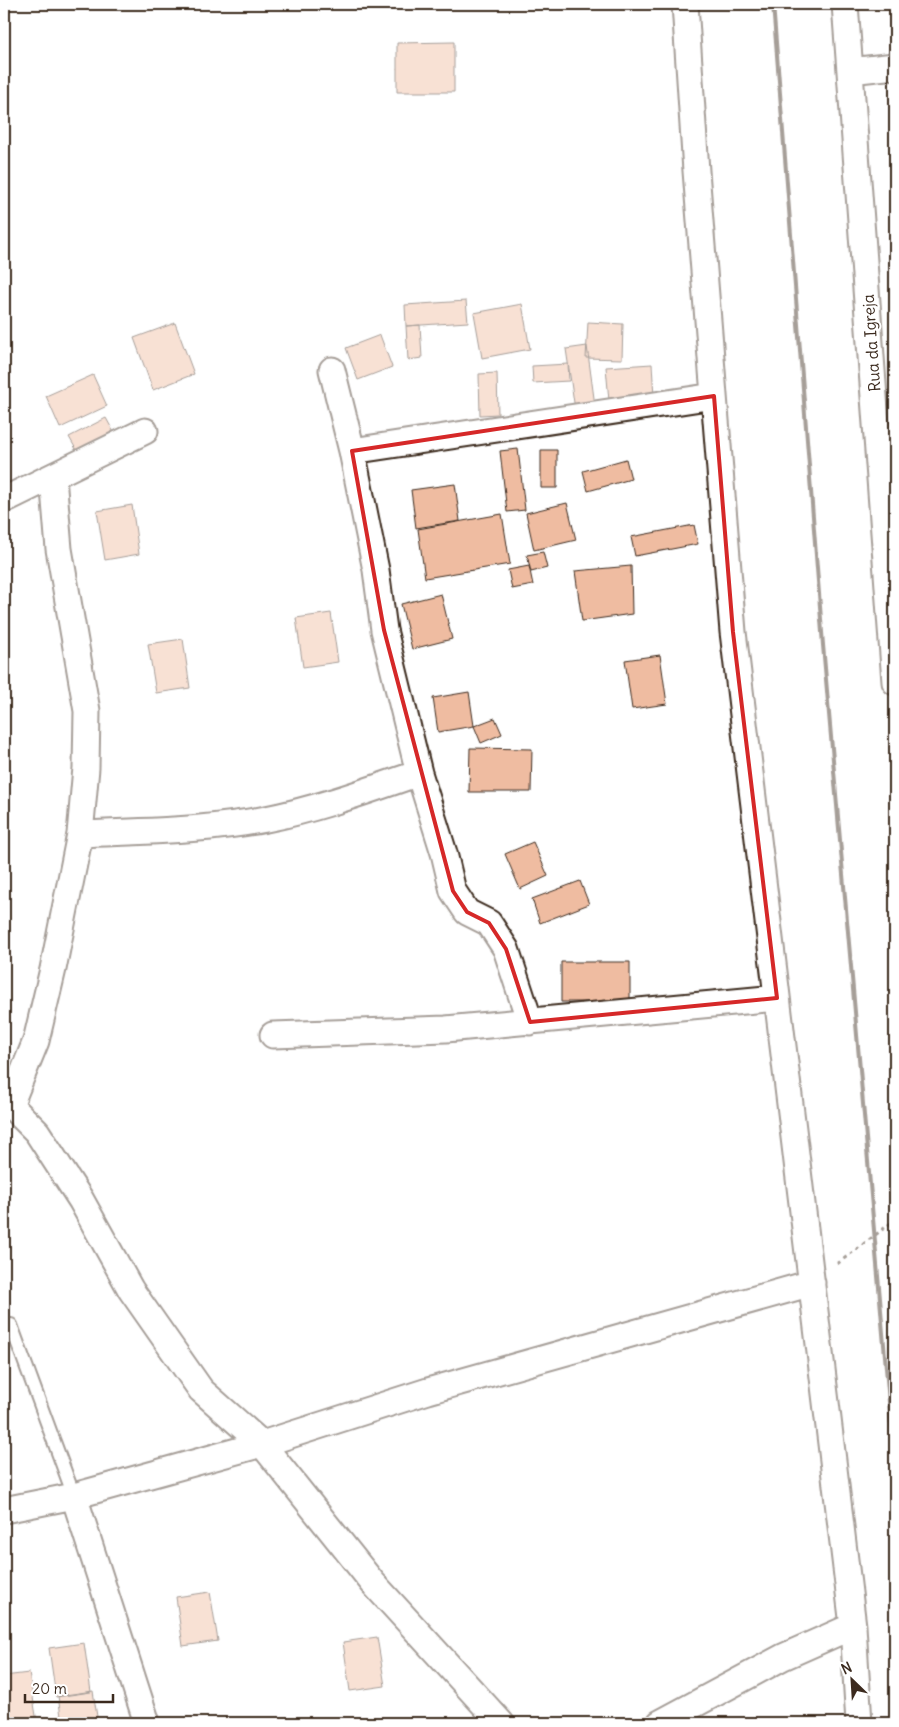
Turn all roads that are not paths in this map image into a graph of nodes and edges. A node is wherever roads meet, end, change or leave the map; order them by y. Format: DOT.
graph roads {
  1 [pos="684,4"];
  2 [pos="845,4"];
  3 [pos="895,66"];
  4 [pos="850,70"];
  5 [pos="332,370"];
  6 [pos="885,378"];
  7 [pos="714,396"];
  8 [pos="146,431"];
  9 [pos="352,451"];
  10 [pos="53,477"];
  11 [pos="4,500"];
  12 [pos="895,673"];
  13 [pos="895,682"];
  14 [pos="419,773"];
  15 [pos="80,834"];
  16 [pos="777,998"];
  17 [pos="530,1022"];
  18 [pos="273,1035"];
  19 [pos="7,1103"];
  20 [pos="812,1283"];
  21 [pos="11,1325"];
  22 [pos="262,1444"];
  23 [pos="74,1496"];
  24 [pos="4,1510"];
  25 [pos="853,1626"];
  26 [pos="147,1723"];
  27 [pos="501,1723"];
  28 [pos="660,1723"];
  29 [pos="859,1723"];
  1 -- 7 [label="street"];
  2 -- 4 [label="street, Rua da Igreja"];
  3 -- 4 [label="street"];
  4 -- 6 [label="street, Rua da Igreja"];
  5 -- 9 [label="street"];
  6 -- 12 [label="street, Rua da Igreja"];
  7 -- 9 [label="street"];
  7 -- 16 [label="street"];
  8 -- 10 [label="street"];
  9 -- 14 [label="street"];
  10 -- 11 [label="street"];
  10 -- 15 [label="street"];
  12 -- 13 [label="street, Rua da Igreja"];
  14 -- 15 [label="street"];
  14 -- 17 [label="street"];
  15 -- 19 [label="street"];
  16 -- 17 [label="street"];
  16 -- 20 [label="street"];
  17 -- 18 [label="street"];
  19 -- 22 [label="street"];
  20 -- 22 [label="street"];
  20 -- 25 [label="street"];
  21 -- 23 [label="lane"];
  22 -- 23 [label="street"];
  22 -- 27 [label="street"];
  23 -- 24 [label="street"];
  23 -- 26 [label="street"];
  25 -- 28 [label="street"];
  25 -- 29 [label="street"];
}
